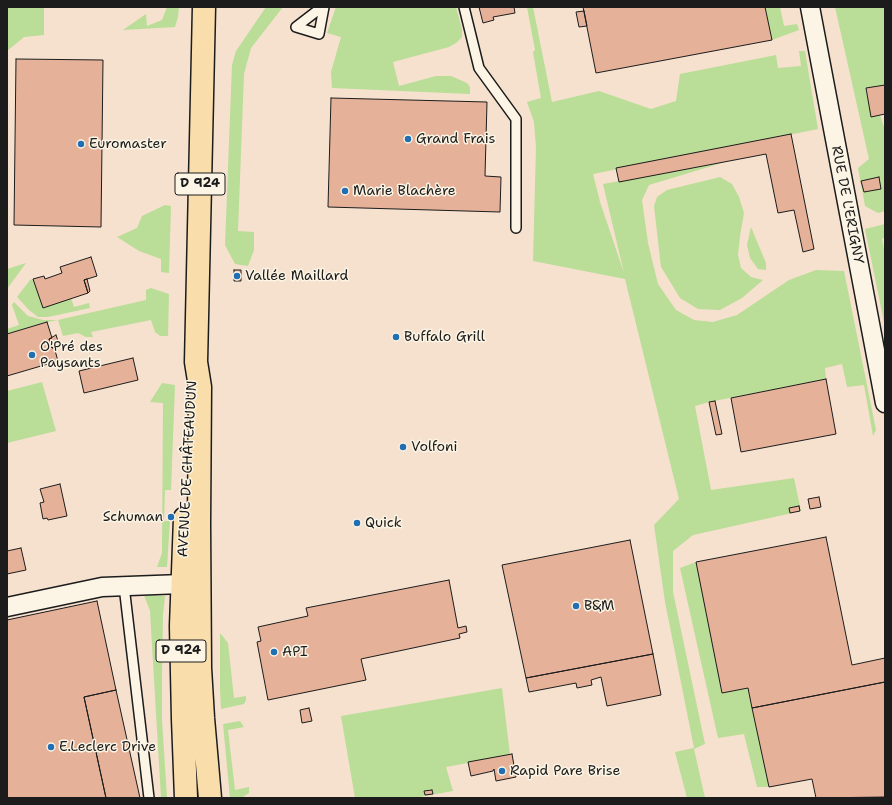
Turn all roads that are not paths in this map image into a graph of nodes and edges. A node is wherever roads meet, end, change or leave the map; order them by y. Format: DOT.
graph roads {
  1 [pos="204,7"];
  2 [pos="464,7"];
  3 [pos="810,7"];
  4 [pos="516,228"];
  5 [pos="196,362"];
  6 [pos="885,403"];
  7 [pos="182,584"];
  8 [pos="124,586"];
  9 [pos="7,607"];
  10 [pos="149,798"];
  11 [pos="186,798"];
  12 [pos="210,798"];
  1 -- 5 [label="main road, D 924"];
  2 -- 4 [label="lane"];
  3 -- 6 [label="street, RUE DE L'ERIGNY"];
  5 -- 7 [label="main road, AVENUE DE CHÂTEAUDUN / D 924"];
  5 -- 12 [label="main road, AVENUE DE CHÂTEAUDUN / D 924"];
  7 -- 8 [label="street"];
  7 -- 11 [label="main road, AVENUE DE CHÂTEAUDUN / D 924"];
  8 -- 9 [label="street"];
  8 -- 10 [label="lane"];
}
